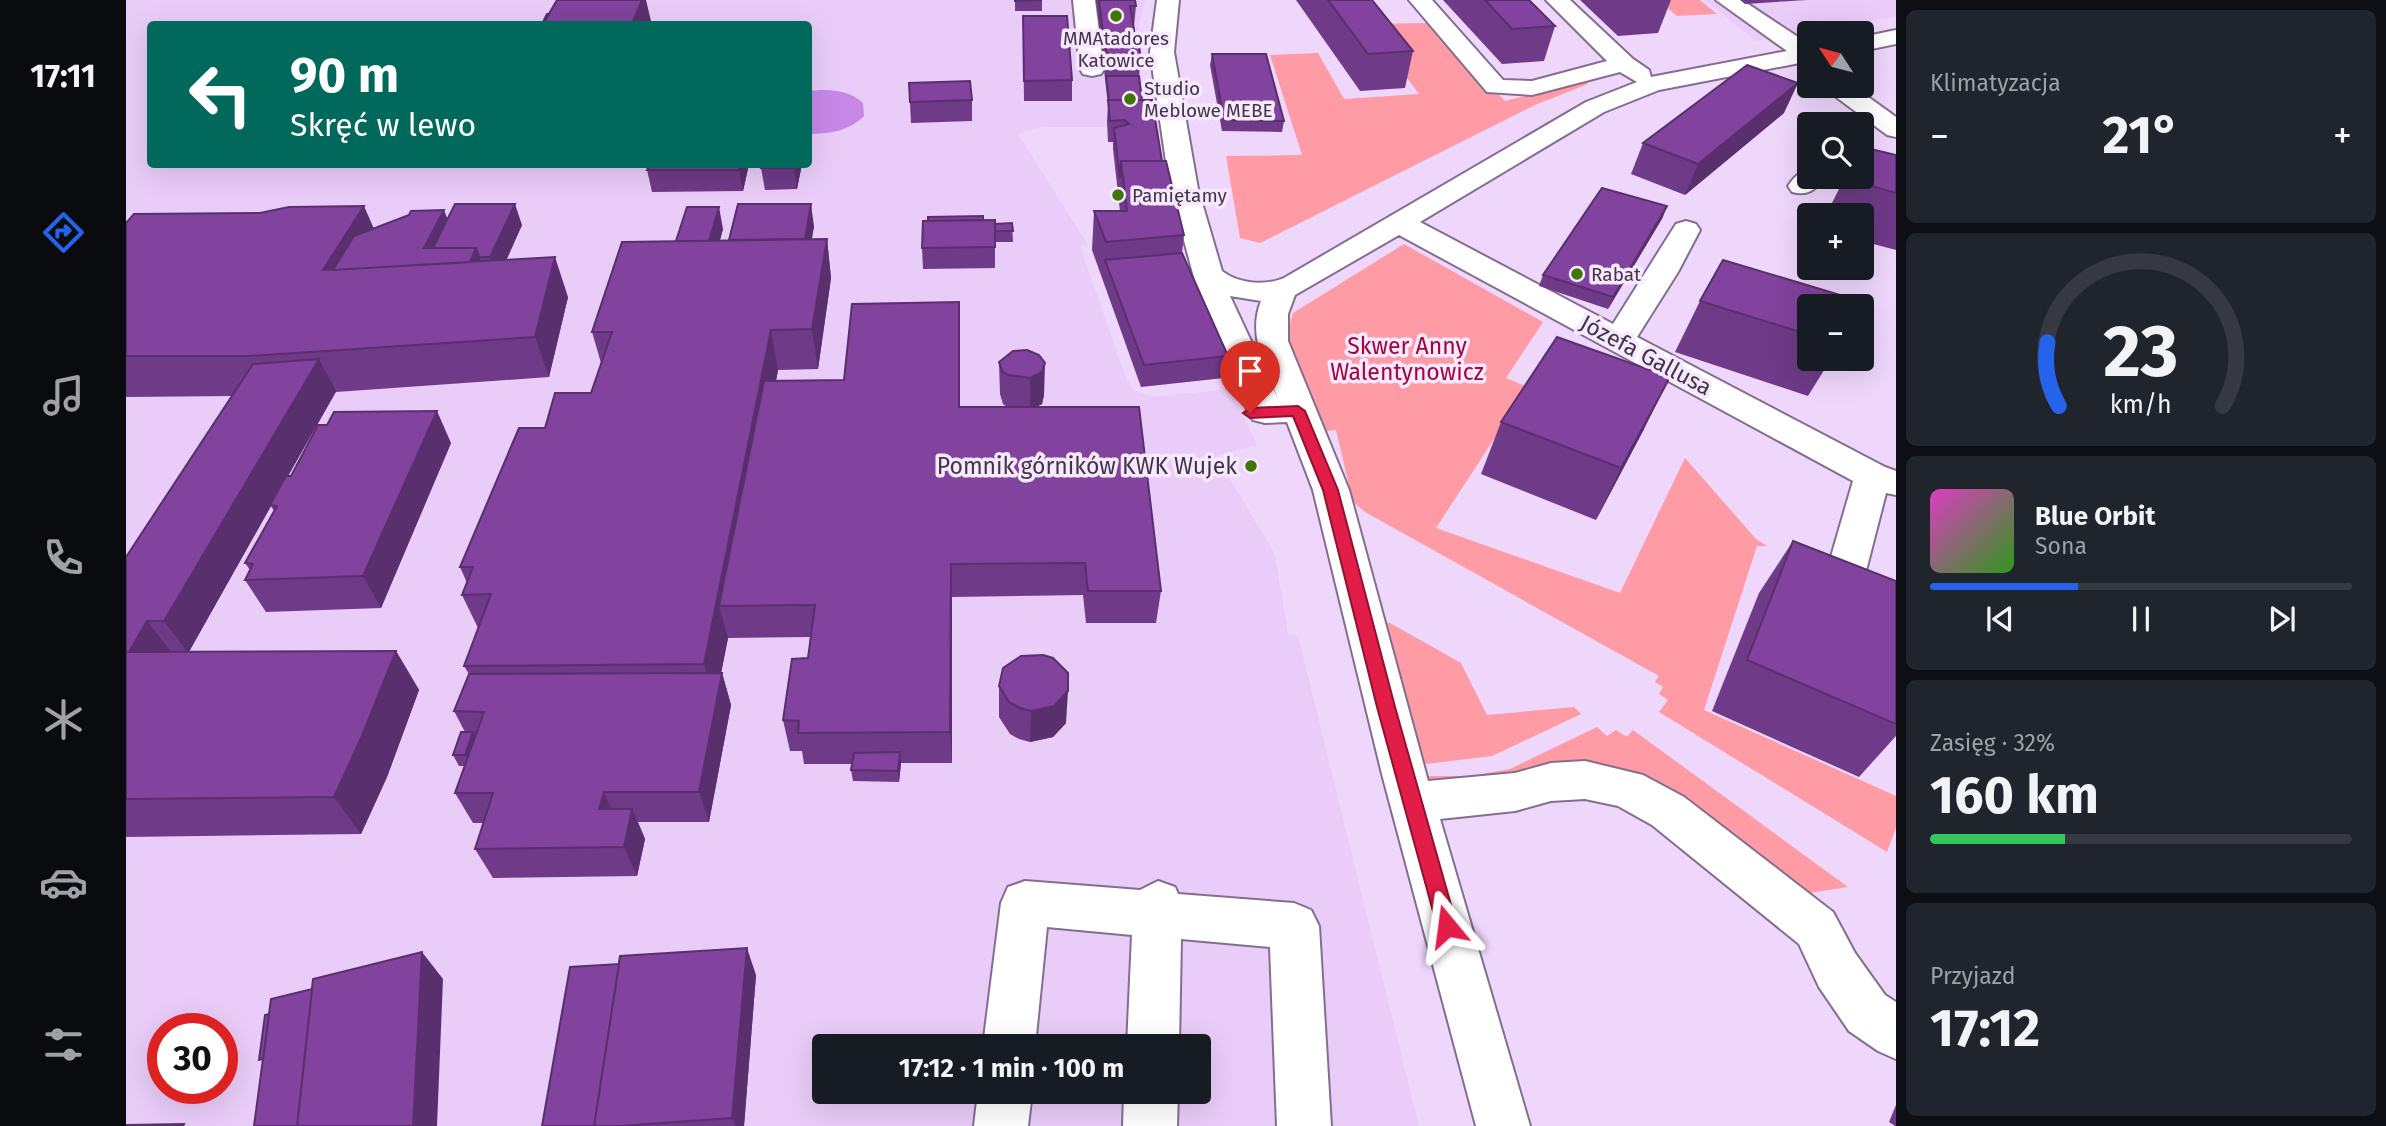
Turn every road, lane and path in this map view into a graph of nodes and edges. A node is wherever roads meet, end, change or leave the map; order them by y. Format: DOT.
graph roads {
  1 [pos="1084,0"];
  2 [pos="1168,0"];
  3 [pos="1420,0"];
  4 [pos="1557,0"];
  5 [pos="1727,0"];
  6 [pos="1797,51"];
  7 [pos="1797,59"];
  8 [pos="1623,64"];
  9 [pos="1092,69"];
  10 [pos="1653,84"];
  11 [pos="1853,98"];
  12 [pos="1896,129"];
  13 [pos="1398,222"];
  14 [pos="1686,230"];
  15 [pos="1208,273"];
  16 [pos="1284,289"];
  17 [pos="1618,341"];
  18 [pos="1268,412"];
  19 [pos="1884,480"];
  20 [pos="1839,598"];
  21 [pos="1412,802"];
  22 [pos="1158,909"];
  23 [pos="1896,1033"];
  24 [pos="1010,1034"];
  25 [pos="1153,1034"];
  26 [pos="1003,1104"];
  27 [pos="1151,1104"];
  28 [pos="1001,1126"];
  29 [pos="1150,1126"];
  30 [pos="1304,1126"];
  31 [pos="1503,1126"];
  1 -- 9 [label="street"];
  2 -- 15 [label="street"];
  3 -- 8 [label="street"];
  4 -- 8 [label="street"];
  5 -- 6 [label="street"];
  7 -- 10 [label="street"];
  8 -- 10 [label="street"];
  10 -- 13 [label="street"];
  11 -- 12 [label="street"];
  13 -- 16 [label="street"];
  13 -- 17 [label="street, Józefa Gallusa"];
  14 -- 17 [label="street"];
  15 -- 16 [label="street"];
  15 -- 18 [label="street"];
  16 -- 18 [label="street"];
  17 -- 19 [label="street, Józefa Gallusa"];
  18 -- 21 [label="street"];
  19 -- 20 [label="street"];
  21 -- 23 [label="street"];
  21 -- 31 [label="street"];
  22 -- 24 [label="street"];
  22 -- 25 [label="street"];
  22 -- 30 [label="street"];
  26 -- 28 [label="street"];
  27 -- 29 [label="street"];
}
